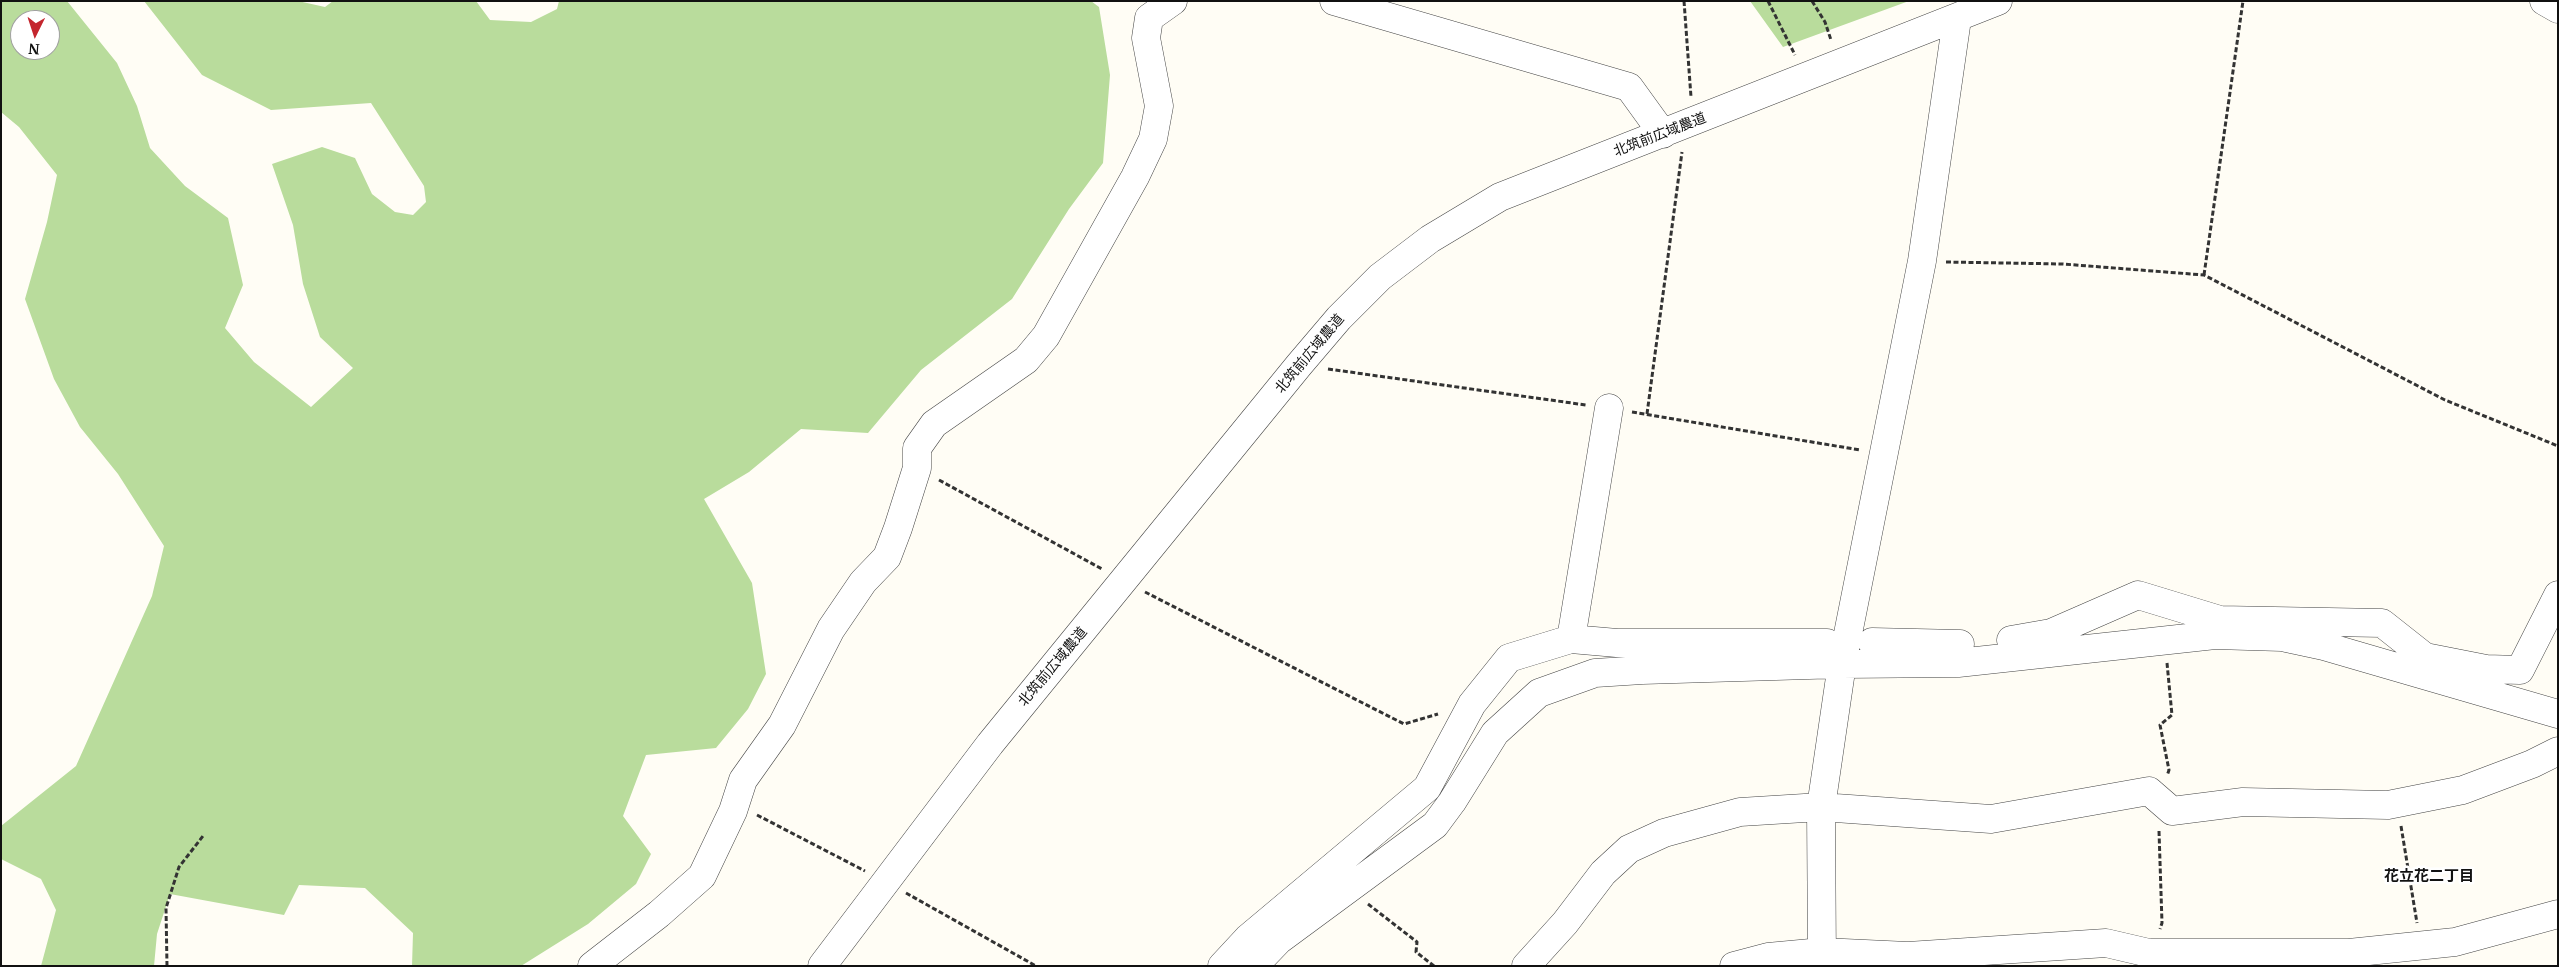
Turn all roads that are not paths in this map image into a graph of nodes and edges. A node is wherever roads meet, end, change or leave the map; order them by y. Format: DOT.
graph roads {
  1 [pos="1173,1"];
  2 [pos="1334,1"];
  3 [pos="1998,1"];
  4 [pos="2544,1"];
  5 [pos="2558,9"];
  6 [pos="1957,19"];
  7 [pos="1679,128"];
  8 [pos="1609,408"];
  9 [pos="2558,595"];
  10 [pos="1571,639"];
  11 [pos="1872,642"];
  12 [pos="1834,654"];
  13 [pos="2558,714"];
  14 [pos="1455,736"];
  15 [pos="1485,748"];
  16 [pos="2558,751"];
  17 [pos="1820,807"];
  18 [pos="2558,914"];
  19 [pos="1822,959"];
  20 [pos="592,966"];
  21 [pos="822,966"];
  22 [pos="1222,966"];
  23 [pos="1254,966"];
  24 [pos="1526,966"];
  25 [pos="1734,966"];
  1 -- 20 [label="street"];
  2 -- 7 [label="street"];
  3 -- 6 [label="street, 北筑前広域農道"];
  4 -- 5 [label="street"];
  6 -- 7 [label="street, 北筑前広域農道"];
  6 -- 12 [label="street"];
  7 -- 21 [label="street, 北筑前広域農道"];
  8 -- 10 [label="street"];
  9 -- 11 [label="street"];
  10 -- 12 [label="street"];
  10 -- 14 [label="street"];
  12 -- 13 [label="street"];
  12 -- 15 [label="street"];
  12 -- 17 [label="street"];
  14 -- 15 [label="street"];
  14 -- 22 [label="street"];
  15 -- 23 [label="street"];
  16 -- 17 [label="street"];
  17 -- 19 [label="street"];
  17 -- 24 [label="street"];
  18 -- 19 [label="street"];
  19 -- 25 [label="street"];
}
